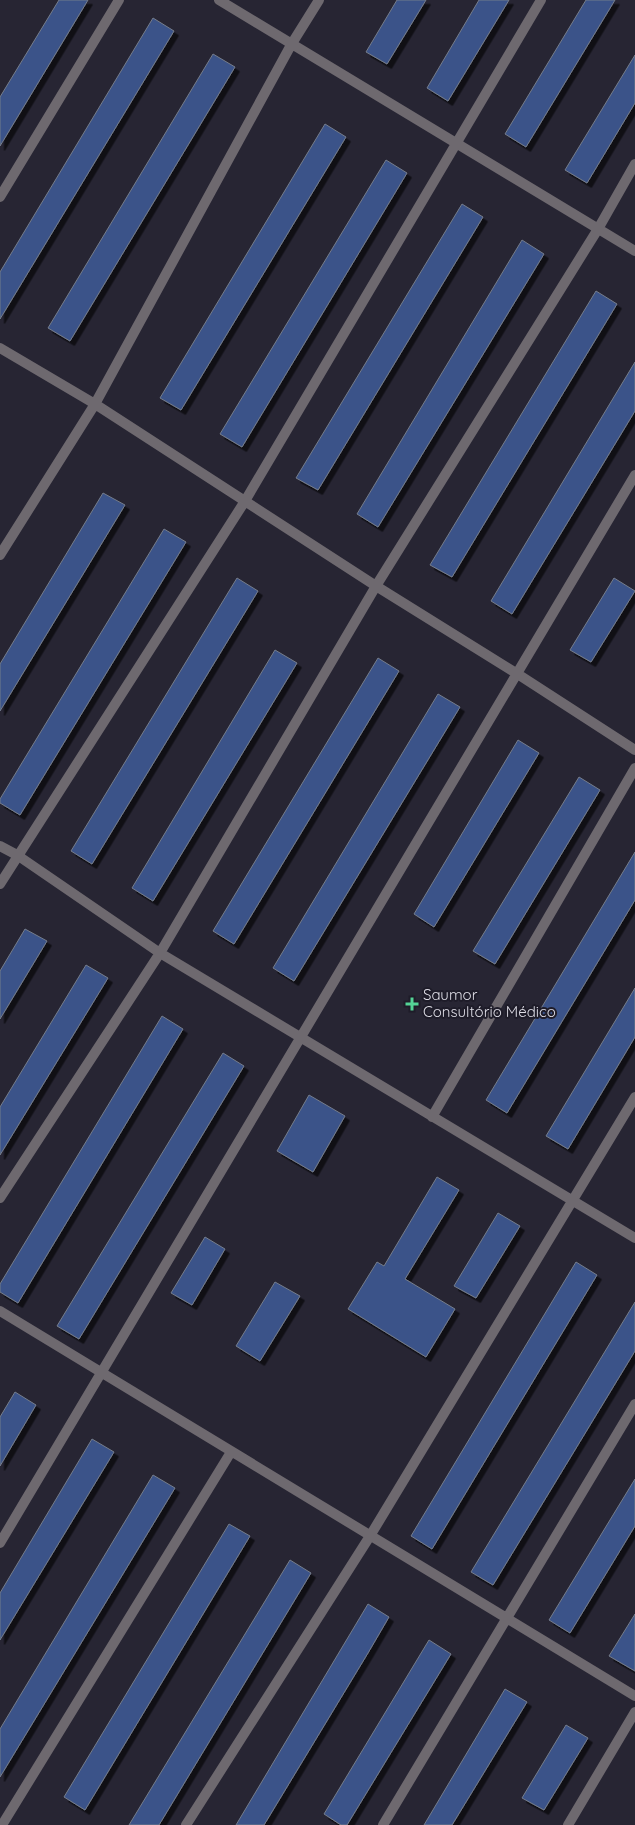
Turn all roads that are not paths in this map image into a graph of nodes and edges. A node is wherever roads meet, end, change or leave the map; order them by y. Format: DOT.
graph roads {
  1 [pos="118,0"];
  2 [pos="219,0"];
  3 [pos="319,0"];
  4 [pos="541,0"];
  5 [pos="291,45"];
  6 [pos="456,142"];
  7 [pos="635,164"];
  8 [pos="0,197"];
  9 [pos="598,229"];
  10 [pos="635,251"];
  11 [pos="0,348"];
  12 [pos="95,404"];
  13 [pos="635,475"];
  14 [pos="245,501"];
  15 [pos="0,556"];
  16 [pos="376,586"];
  17 [pos="516,673"];
  18 [pos="635,750"];
  19 [pos="635,768"];
  20 [pos="0,846"];
  21 [pos="17,855"];
  22 [pos="0,884"];
  23 [pos="160,953"];
  24 [pos="301,1038"];
  25 [pos="635,1097"];
  26 [pos="432,1117"];
  27 [pos="0,1198"];
  28 [pos="572,1200"];
  29 [pos="635,1238"];
  30 [pos="0,1311"];
  31 [pos="101,1373"];
  32 [pos="635,1404"];
  33 [pos="231,1452"];
  34 [pos="370,1536"];
  35 [pos="0,1543"];
  36 [pos="507,1618"];
  37 [pos="635,1696"];
  38 [pos="635,1712"];
  39 [pos="2,1825"];
  40 [pos="186,1825"];
  41 [pos="383,1825"];
  42 [pos="568,1825"];
  1 -- 8 [label="street"];
  2 -- 5 [label="street"];
  3 -- 5 [label="street"];
  4 -- 6 [label="street"];
  5 -- 6 [label="street"];
  5 -- 12 [label="street"];
  6 -- 9 [label="street"];
  6 -- 14 [label="street"];
  7 -- 9 [label="street"];
  9 -- 10 [label="street"];
  9 -- 16 [label="street"];
  11 -- 12 [label="street"];
  12 -- 14 [label="street"];
  12 -- 15 [label="street"];
  13 -- 17 [label="street"];
  14 -- 16 [label="street"];
  14 -- 21 [label="street"];
  16 -- 17 [label="street"];
  16 -- 23 [label="street"];
  17 -- 18 [label="street"];
  17 -- 24 [label="street"];
  19 -- 26 [label="street"];
  20 -- 21 [label="street"];
  21 -- 22 [label="street"];
  21 -- 23 [label="street"];
  23 -- 24 [label="street"];
  23 -- 27 [label="street"];
  24 -- 26 [label="street"];
  24 -- 31 [label="street"];
  25 -- 28 [label="street"];
  26 -- 28 [label="street"];
  28 -- 29 [label="street"];
  28 -- 34 [label="street"];
  30 -- 31 [label="street"];
  31 -- 33 [label="street"];
  31 -- 35 [label="street"];
  32 -- 36 [label="street"];
  33 -- 34 [label="street"];
  33 -- 39 [label="street"];
  34 -- 36 [label="street"];
  34 -- 40 [label="street"];
  36 -- 37 [label="street"];
  36 -- 41 [label="street"];
  38 -- 42 [label="street"];
}
